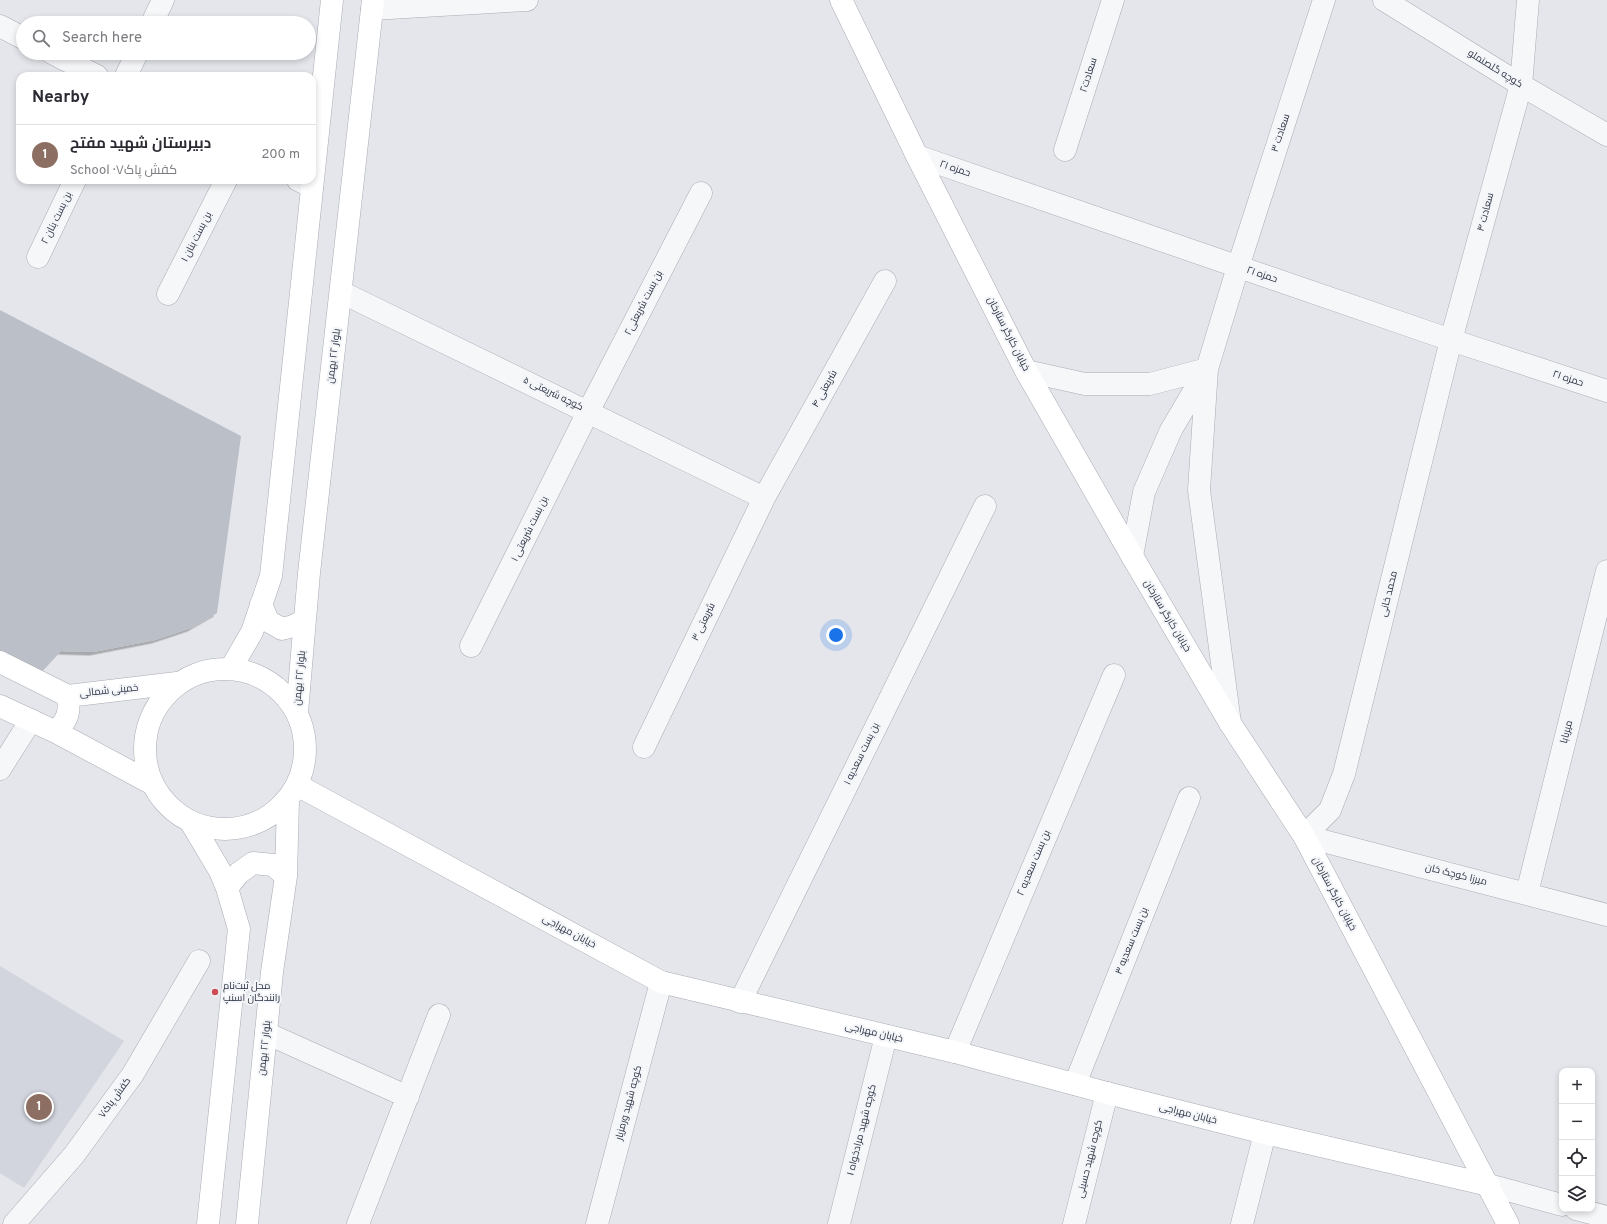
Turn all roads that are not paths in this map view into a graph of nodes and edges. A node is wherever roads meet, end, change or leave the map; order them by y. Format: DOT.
graph roads {
  1 [pos="163,0"];
  2 [pos="332,0"];
  3 [pos="527,0"];
  4 [pos="841,0"];
  5 [pos="1113,0"];
  6 [pos="1324,0"];
  7 [pos="1384,0"];
  8 [pos="1528,0"];
  9 [pos="373,5"];
  10 [pos="155,16"];
  11 [pos="0,26"];
  12 [pos="16,34"];
  13 [pos="65,60"];
  14 [pos="134,60"];
  15 [pos="88,72"];
  16 [pos="128,72"];
  17 [pos="1521,85"];
  18 [pos="316,108"];
  19 [pos="1607,135"];
  20 [pos="1065,150"];
  21 [pos="917,156"];
  22 [pos="73,184"];
  23 [pos="224,184"];
  24 [pos="305,184"];
  25 [pos="700,194"];
  26 [pos="38,257"];
  27 [pos="1238,266"];
  28 [pos="885,280"];
  29 [pos="342,292"];
  30 [pos="168,294"];
  31 [pos="1451,340"];
  32 [pos="1207,369"];
  33 [pos="1026,371"];
  34 [pos="1607,391"];
  35 [pos="588,412"];
  36 [pos="764,498"];
  37 [pos="985,506"];
  38 [pos="1132,556"];
  39 [pos="1607,571"];
  40 [pos="262,604"];
  41 [pos="305,620"];
  42 [pos="471,646"];
  43 [pos="0,662"];
  44 [pos="231,668"];
  45 [pos="1114,674"];
  46 [pos="177,683"];
  47 [pos="68,696"];
  48 [pos="0,706"];
  49 [pos="297,712"];
  50 [pos="31,720"];
  51 [pos="1230,723"];
  52 [pos="56,732"];
  53 [pos="644,747"];
  54 [pos="0,769"];
  55 [pos="151,783"];
  56 [pos="293,793"];
  57 [pos="1189,798"];
  58 [pos="192,824"];
  59 [pos="1304,836"];
  60 [pos="286,876"];
  61 [pos="227,888"];
  62 [pos="1527,893"];
  63 [pos="1607,915"];
  64 [pos="199,961"];
  65 [pos="661,982"];
  66 [pos="740,1002"];
  67 [pos="439,1015"];
  68 [pos="266,1032"];
  69 [pos="886,1036"];
  70 [pos="954,1052"];
  71 [pos="1075,1084"];
  72 [pos="1107,1093"];
  73 [pos="408,1097"];
  74 [pos="1265,1133"];
  75 [pos="1488,1185"];
  76 [pos="1559,1204"];
  77 [pos="1588,1212"];
  78 [pos="1607,1217"];
  79 [pos="14,1224"];
  80 [pos="208,1224"];
  81 [pos="247,1224"];
  82 [pos="358,1224"];
  83 [pos="598,1224"];
  84 [pos="839,1224"];
  85 [pos="1074,1224"];
  86 [pos="1242,1224"];
  87 [pos="1508,1224"];
  1 -- 10 [label="street"];
  2 -- 18 [label="main road"];
  3 -- 9 [label="street"];
  4 -- 21 [label="main road, خیابان کارگر ستارخان"];
  5 -- 20 [label="street, سعادت۲"];
  6 -- 27 [label="street, سعادت ۳"];
  7 -- 17 [label="street, کوچه گلصنملو"];
  8 -- 17 [label="street, سعادت ۴"];
  9 -- 29 [label="main road, بلوار ۲۲ بهمن"];
  11 -- 12 [label="street"];
  13 -- 15 [label="street"];
  14 -- 16 [label="street"];
  17 -- 19 [label="street, کوچه گلصنملو"];
  17 -- 31 [label="street, سعادت ۴"];
  21 -- 27 [label="street, حمزه ۲۱"];
  21 -- 33 [label="main road, خیابان کارگر ستارخان"];
  22 -- 26 [label="street, بن بست بنان ۲"];
  23 -- 30 [label="street, بن بست بنان ۱"];
  24 -- 40 [label="main road"];
  25 -- 35 [label="street, بن بست شریعتی۲"];
  27 -- 31 [label="street, حمزه ۲۱"];
  27 -- 32 [label="street, سعادت ۳"];
  28 -- 36 [label="street, شریعتی ۴"];
  29 -- 35 [label="street, ۵ کوچه شریعتی"];
  29 -- 41 [label="main road, بلوار ۲۲ بهمن"];
  31 -- 34 [label="street, حمزه ۲۱"];
  31 -- 59 [label="street, محمد خانی"];
  32 -- 33 [label="street"];
  32 -- 38 [label="street"];
  32 -- 51 [label="street"];
  33 -- 38 [label="main road, خیابان کارگر ستارخان"];
  35 -- 36 [label="street, ۵ کوچه شریعتی"];
  35 -- 42 [label="street, بن بست شریعتی ۱"];
  36 -- 53 [label="street, شریعتی ۳"];
  37 -- 66 [label="street, بن بست سعدیه ۱"];
  38 -- 51 [label="main road, خیابان کارگر ستارخان"];
  39 -- 62 [label="street, میربابا"];
  40 -- 41 [label="main road"];
  40 -- 44 [label="main road"];
  41 -- 49 [label="main road, بلوار ۲۲ بهمن"];
  43 -- 47 [label="main road, خمینی شمالی"];
  44 -- 46 [label="main road"];
  44 -- 49 [label="main road"];
  45 -- 70 [label="street, بن بست سعدیه ۲"];
  46 -- 47 [label="main road, خمینی شمالی"];
  46 -- 55 [label="main road"];
  47 -- 52 [label="main road"];
  48 -- 50 [label="main road"];
  49 -- 56 [label="main road"];
  50 -- 52 [label="main road"];
  50 -- 54 [label="street"];
  51 -- 59 [label="main road, خیابان کارگر ستارخان"];
  52 -- 55 [label="main road"];
  55 -- 58 [label="main road"];
  56 -- 58 [label="main road"];
  56 -- 60 [label="main road, بلوار ۲۲ بهمن"];
  56 -- 65 [label="main road, خیابان مهراجی"];
  57 -- 71 [label="street, بن بست سعدیه ۳"];
  58 -- 61 [label="main road"];
  59 -- 62 [label="street, میرزا کوچک خان"];
  59 -- 75 [label="main road, خیابان کارگر ستارخان"];
  60 -- 61 [label="main road"];
  60 -- 68 [label="main road, بلوار ۲۲ بهمن"];
  61 -- 80 [label="main road"];
  62 -- 63 [label="street, میرزا کوچک خان"];
  64 -- 79 [label="street, کفش پاک۷"];
  65 -- 66 [label="main road, خیابان مهراجی"];
  65 -- 83 [label="street, کوچه شهید ورمزیار"];
  66 -- 69 [label="main road, خیابان مهراجی"];
  67 -- 73 [label="street"];
  68 -- 73 [label="street"];
  68 -- 81 [label="main road, بلوار ۲۲ بهمن"];
  69 -- 70 [label="main road, خیابان مهراجی"];
  69 -- 84 [label="street, ۱ کوچه شهید مرادخواه"];
  70 -- 71 [label="main road, خیابان مهراجی"];
  71 -- 72 [label="main road, خیابان مهراجی"];
  72 -- 74 [label="main road, خیابان مهراجی"];
  72 -- 85 [label="street, کوچه شهید حسینی"];
  73 -- 82 [label="street"];
  74 -- 75 [label="main road, خیابان مهراجی"];
  74 -- 86 [label="street"];
  75 -- 76 [label="street"];
  75 -- 87 [label="main road, خیابان کارگر ستارخان"];
  77 -- 78 [label="street"];
}
